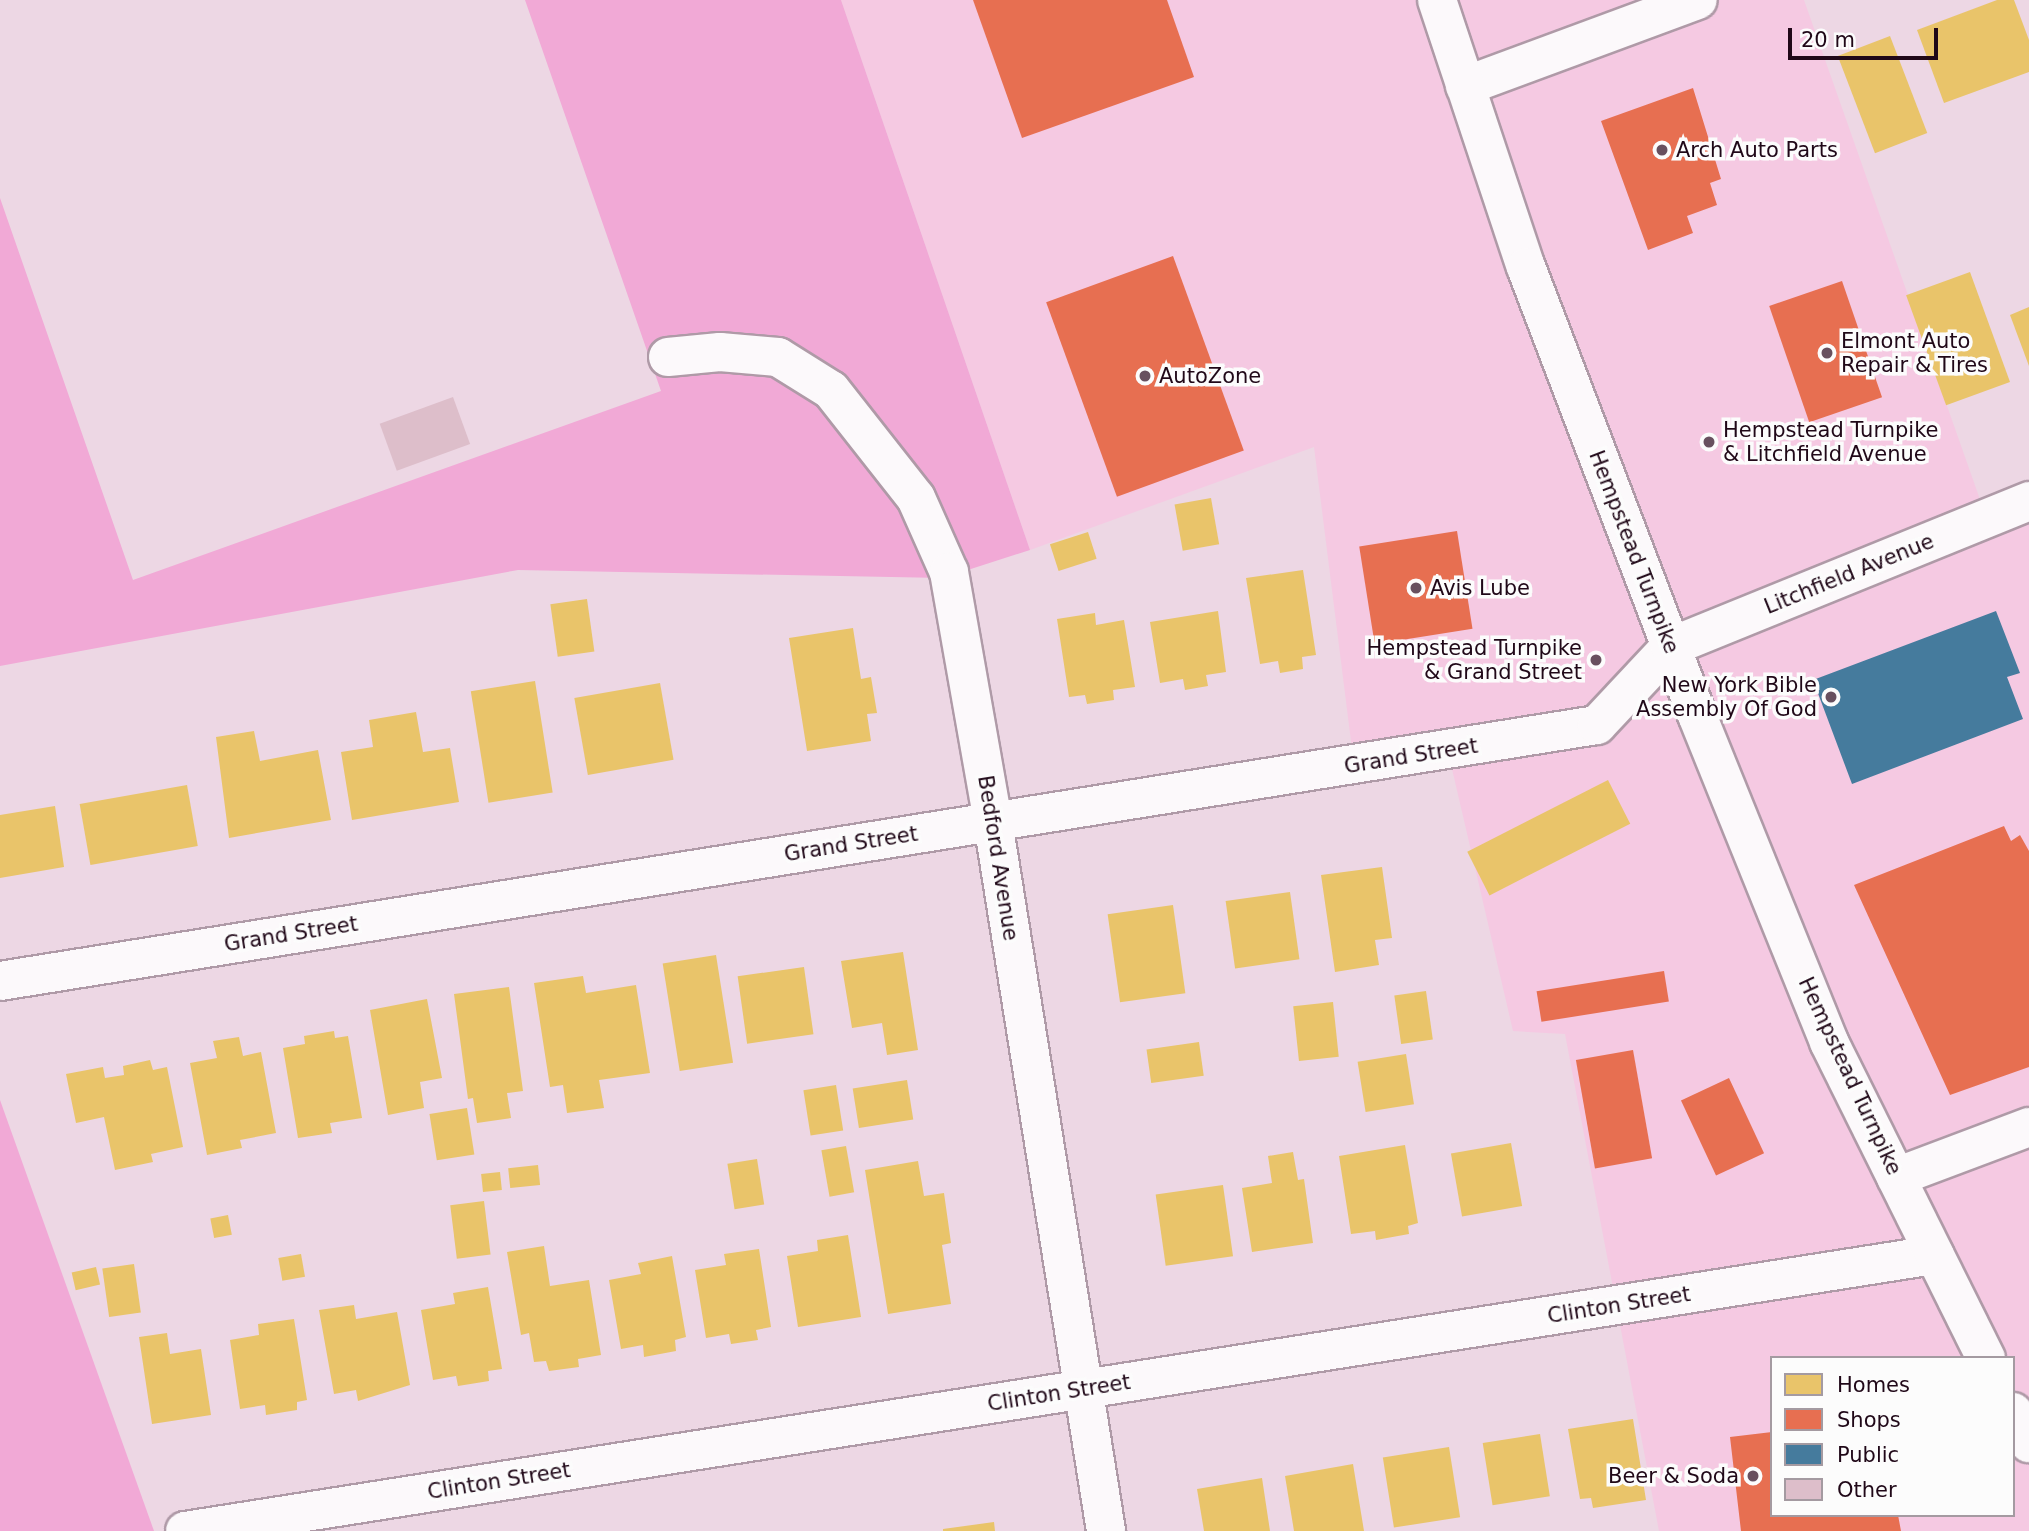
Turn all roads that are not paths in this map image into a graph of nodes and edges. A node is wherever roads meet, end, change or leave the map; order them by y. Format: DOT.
graph roads {
  1 [pos="1437,0"];
  2 [pos="1698,0"];
  3 [pos="1465,86"];
  4 [pos="668,357"];
  5 [pos="2029,501"];
  6 [pos="1670,647"];
  7 [pos="993,822"];
  8 [pos="0,981"];
  9 [pos="2029,1127"];
  10 [pos="1896,1177"];
  11 [pos="1934,1255"];
  12 [pos="1985,1356"];
  13 [pos="1084,1389"];
  14 [pos="2015,1416"];
  15 [pos="2029,1443"];
  16 [pos="185,1531"];
  17 [pos="1106,1531"];
  1 -- 3 [label="street, Hempstead Turnpike"];
  2 -- 3 [label="street"];
  3 -- 6 [label="street, Hempstead Turnpike"];
  4 -- 7 [label="street, Bedford Avenue"];
  5 -- 6 [label="street, Litchfield Avenue"];
  6 -- 7 [label="street, Grand Street"];
  6 -- 10 [label="street, Hempstead Turnpike"];
  7 -- 8 [label="street, Grand Street"];
  7 -- 13 [label="street, Bedford Avenue"];
  9 -- 10 [label="street"];
  10 -- 11 [label="street, Hempstead Turnpike"];
  11 -- 12 [label="street, Hempstead Turnpike"];
  11 -- 13 [label="street, Clinton Street"];
  13 -- 16 [label="street, Clinton Street"];
  13 -- 17 [label="street, Bedford Avenue"];
  14 -- 15 [label="street"];
}
